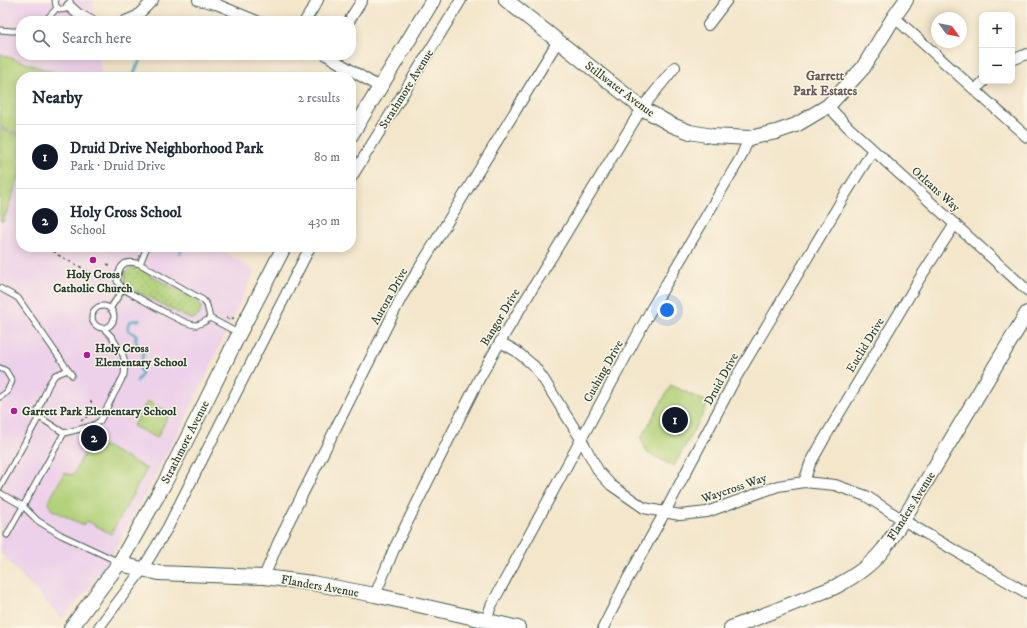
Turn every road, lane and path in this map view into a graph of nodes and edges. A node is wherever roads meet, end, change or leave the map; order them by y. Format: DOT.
graph roads {
  1 [pos="55,0"];
  2 [pos="153,0"];
  3 [pos="198,0"];
  4 [pos="318,0"];
  5 [pos="362,0"];
  6 [pos="433,0"];
  7 [pos="461,0"];
  8 [pos="506,0"];
  9 [pos="727,0"];
  10 [pos="906,0"];
  11 [pos="70,3"];
  12 [pos="57,8"];
  13 [pos="50,16"];
  14 [pos="82,16"];
  15 [pos="137,16"];
  16 [pos="245,16"];
  17 [pos="309,16"];
  18 [pos="352,16"];
  19 [pos="894,17"];
  20 [pos="708,25"];
  21 [pos="0,30"];
  22 [pos="16,32"];
  23 [pos="558,41"];
  24 [pos="1027,54"];
  25 [pos="1015,59"];
  26 [pos="336,60"];
  27 [pos="675,67"];
  28 [pos="355,72"];
  29 [pos="356,72"];
  30 [pos="981,84"];
  31 [pos="379,87"];
  32 [pos="975,90"];
  33 [pos="828,106"];
  34 [pos="642,108"];
  35 [pos="356,126"];
  36 [pos="749,138"];
  37 [pos="1027,138"];
  38 [pos="873,150"];
  39 [pos="356,170"];
  40 [pos="955,224"];
  41 [pos="53,252"];
  42 [pos="144,252"];
  43 [pos="281,252"];
  44 [pos="307,252"];
  45 [pos="107,264"];
  46 [pos="140,264"];
  47 [pos="111,266"];
  48 [pos="109,279"];
  49 [pos="0,288"];
  50 [pos="123,288"];
  51 [pos="1027,290"];
  52 [pos="110,308"];
  53 [pos="1027,313"];
  54 [pos="224,317"];
  55 [pos="210,318"];
  56 [pos="234,318"];
  57 [pos="104,329"];
  58 [pos="239,334"];
  59 [pos="500,342"];
  60 [pos="0,368"];
  61 [pos="68,370"];
  62 [pos="72,375"];
  63 [pos="0,397"];
  64 [pos="90,397"];
  65 [pos="39,417"];
  66 [pos="81,421"];
  67 [pos="64,433"];
  68 [pos="81,433"];
  69 [pos="581,439"];
  70 [pos="87,442"];
  71 [pos="804,482"];
  72 [pos="0,487"];
  73 [pos="0,493"];
  74 [pos="23,506"];
  75 [pos="665,512"];
  76 [pos="903,520"];
  77 [pos="7,535"];
  78 [pos="120,562"];
  79 [pos="142,570"];
  80 [pos="264,577"];
  81 [pos="1027,593"];
  82 [pos="375,595"];
  83 [pos="486,621"];
  84 [pos="99,627"];
  85 [pos="71,628"];
  86 [pos="518,628"];
  87 [pos="603,628"];
  88 [pos="731,628"];
  1 -- 12 [label="lane"];
  2 -- 15 [label="street"];
  3 -- 16 [label="street"];
  4 -- 17 [label="street"];
  5 -- 18 [label="street"];
  6 -- 31 [label="street, Strathmore Avenue"];
  7 -- 39 [label="street, Strathmore Avenue"];
  8 -- 23 [label="street, Stillwater Avenue"];
  9 -- 20 [label="street"];
  10 -- 19 [label="street, Stillwater Avenue"];
  11 -- 12 [label="lane"];
  11 -- 14 [label="street"];
  12 -- 13 [label="lane"];
  19 -- 32 [label="street"];
  19 -- 33 [label="street, Stillwater Avenue"];
  21 -- 22 [label="lane"];
  23 -- 34 [label="street, Stillwater Avenue"];
  23 -- 80 [label="street, Aurora Drive"];
  24 -- 25 [label="street"];
  26 -- 28 [label="street"];
  27 -- 34 [label="street, Bangor Drive"];
  29 -- 31 [label="street"];
  30 -- 32 [label="street"];
  31 -- 35 [label="street, Strathmore Avenue"];
  32 -- 37 [label="street"];
  33 -- 36 [label="street, Stillwater Avenue"];
  33 -- 38 [label="street, Orleans Way"];
  34 -- 36 [label="street, Stillwater Avenue"];
  34 -- 59 [label="street, Bangor Drive"];
  36 -- 69 [label="street, Cushing Drive"];
  38 -- 40 [label="street, Orleans Way"];
  38 -- 75 [label="street, Druid Drive"];
  40 -- 51 [label="street, Orleans Way"];
  40 -- 71 [label="street, Euclid Drive"];
  41 -- 48 [label="path"];
  42 -- 46 [label="lane"];
  43 -- 58 [label="street, Strathmore Avenue"];
  44 -- 79 [label="street, Strathmore Avenue"];
  45 -- 47 [label="path"];
  46 -- 50 [label="lane"];
  46 -- 55 [label="lane"];
  49 -- 61 [label="lane"];
  50 -- 52 [label="lane"];
  50 -- 55 [label="lane"];
  52 -- 57 [label="lane"];
  52 -- 57 [label="lane"];
  53 -- 76 [label="street, Flanders Avenue"];
  54 -- 56 [label="path"];
  55 -- 58 [label="lane"];
  57 -- 67 [label="lane"];
  58 -- 78 [label="street, Strathmore Avenue"];
  59 -- 69 [label="street, Waycross Way"];
  59 -- 82 [label="street, Bangor Drive"];
  60 -- 63 [label="lane"];
  61 -- 62 [label="lane"];
  61 -- 65 [label="lane"];
  64 -- 66 [label="path"];
  65 -- 67 [label="lane"];
  65 -- 72 [label="lane"];
  67 -- 74 [label="lane"];
  68 -- 70 [label="path"];
  69 -- 75 [label="street, Waycross Way"];
  69 -- 83 [label="street, Cushing Drive"];
  71 -- 75 [label="street, Waycross Way"];
  71 -- 76 [label="street, Waycross Way"];
  73 -- 74 [label="lane"];
  74 -- 77 [label="lane"];
  74 -- 78 [label="lane"];
  75 -- 87 [label="street, Druid Drive"];
  76 -- 81 [label="street, Waycross Way"];
  76 -- 88 [label="street, Flanders Avenue"];
  78 -- 79 [label="street, Flanders Avenue"];
  78 -- 85 [label="street, Strathmore Avenue"];
  79 -- 80 [label="street, Flanders Avenue"];
  79 -- 84 [label="street, Strathmore Avenue"];
  80 -- 82 [label="street, Flanders Avenue"];
  82 -- 83 [label="street, Flanders Avenue"];
  83 -- 86 [label="street, Flanders Avenue"];
}
